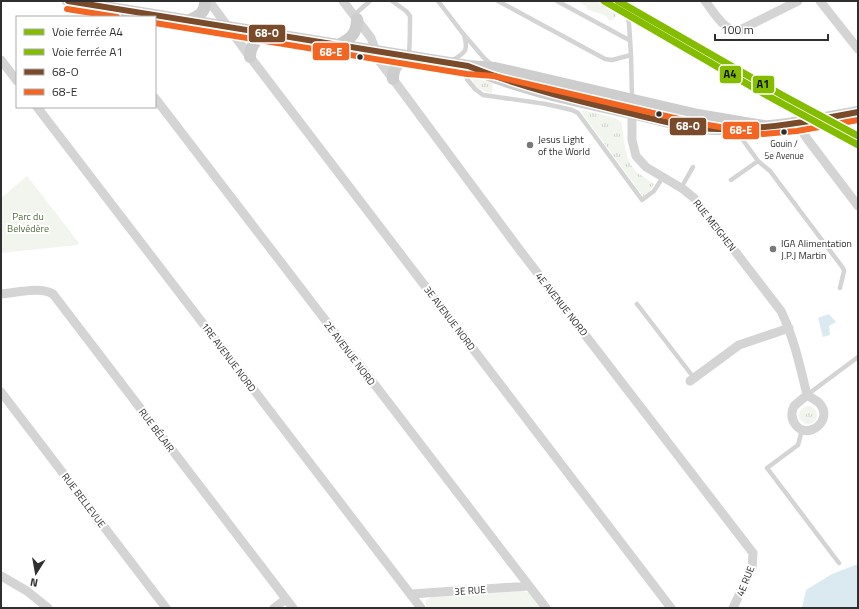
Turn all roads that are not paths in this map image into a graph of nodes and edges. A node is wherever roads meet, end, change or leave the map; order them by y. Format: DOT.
graph roads {
  1 [pos="68,1"];
  2 [pos="205,1"];
  3 [pos="209,1"];
  4 [pos="343,1"];
  5 [pos="370,1"];
  6 [pos="392,1"];
  7 [pos="438,1"];
  8 [pos="498,1"];
  9 [pos="557,1"];
  10 [pos="618,1"];
  11 [pos="705,1"];
  12 [pos="798,1"];
  13 [pos="820,1"];
  14 [pos="84,3"];
  15 [pos="127,11"];
  16 [pos="93,16"];
  17 [pos="118,16"];
  18 [pos="356,17"];
  19 [pos="188,21"];
  20 [pos="229,27"];
  21 [pos="266,33"];
  22 [pos="463,33"];
  23 [pos="629,40"];
  24 [pos="339,45"];
  25 [pos="858,49"];
  26 [pos="376,51"];
  27 [pos="632,55"];
  28 [pos="409,56"];
  29 [pos="250,57"];
  30 [pos="1,60"];
  31 [pos="449,62"];
  32 [pos="468,66"];
  33 [pos="495,68"];
  34 [pos="393,79"];
  35 [pos="16,80"];
  36 [pos="156,99"];
  37 [pos="632,99"];
  38 [pos="574,105"];
  39 [pos="38,108"];
  40 [pos="858,112"];
  41 [pos="632,113"];
  42 [pos="802,123"];
  43 [pos="764,126"];
  44 [pos="737,128"];
  45 [pos="758,161"];
  46 [pos="693,167"];
  47 [pos="663,177"];
  48 [pos="731,180"];
  49 [pos="681,188"];
  50 [pos="858,206"];
  51 [pos="840,288"];
  52 [pos="1,294"];
  53 [pos="637,304"];
  54 [pos="789,328"];
  55 [pos="858,357"];
  56 [pos="692,379"];
  57 [pos="1,392"];
  58 [pos="807,395"];
  59 [pos="802,430"];
  60 [pos="753,553"];
  61 [pos="839,563"];
  62 [pos="1,576"];
  63 [pos="529,586"];
  64 [pos="411,594"];
  65 [pos="286,599"];
  66 [pos="48,608"];
  67 [pos="166,608"];
  68 [pos="274,608"];
  69 [pos="293,608"];
  70 [pos="421,608"];
  71 [pos="546,608"];
  72 [pos="671,608"];
  73 [pos="733,608"];
  1 -- 14 [label="main road"];
  2 -- 19 [label="main road"];
  3 -- 20 [label="street, 3E AVENUE NORD"];
  4 -- 18 [label="street, 4E AVENUE NORD"];
  5 -- 18 [label="lane"];
  6 -- 28 [label="lane"];
  7 -- 22 [label="lane"];
  8 -- 27 [label="lane"];
  9 -- 23 [label="lane"];
  10 -- 23 [label="lane, RUE MEIGHEN"];
  11 -- 12 [label="street"];
  13 -- 25 [label="street"];
  14 -- 15 [label="main road"];
  14 -- 16 [label="street"];
  15 -- 17 [label="main road"];
  15 -- 19 [label="main road"];
  18 -- 24 [label="main road"];
  18 -- 26 [label="street, 4E AVENUE NORD"];
  19 -- 20 [label="main road"];
  20 -- 21 [label="main road"];
  20 -- 29 [label="street, 3E AVENUE NORD"];
  21 -- 24 [label="main road"];
  21 -- 29 [label="main road"];
  22 -- 31 [label="lane"];
  22 -- 33 [label="lane"];
  23 -- 27 [label="lane, RUE MEIGHEN"];
  24 -- 26 [label="main road"];
  26 -- 28 [label="main road"];
  26 -- 34 [label="street, 4E AVENUE NORD"];
  27 -- 37 [label="lane, RUE MEIGHEN"];
  28 -- 31 [label="main road"];
  28 -- 34 [label="main road"];
  29 -- 72 [label="street, 3E AVENUE NORD"];
  30 -- 35 [label="street"];
  31 -- 32 [label="main road"];
  32 -- 33 [label="main road"];
  32 -- 38 [label="main road"];
  32 -- 38 [label="lane"];
  33 -- 37 [label="main road"];
  34 -- 60 [label="street, 4E AVENUE NORD"];
  36 -- 63 [label="street, 2E AVENUE NORD"];
  37 -- 41 [label="street, RUE MEIGHEN"];
  37 -- 43 [label="main road"];
  38 -- 41 [label="main road"];
  38 -- 47 [label="lane"];
  39 -- 64 [label="street, 1RE AVENUE NORD"];
  40 -- 42 [label="main road"];
  41 -- 44 [label="main road"];
  41 -- 47 [label="street, RUE MEIGHEN"];
  42 -- 43 [label="main road"];
  42 -- 50 [label="street"];
  43 -- 44 [label="main road"];
  44 -- 45 [label="lane"];
  45 -- 48 [label="lane"];
  45 -- 51 [label="lane"];
  46 -- 49 [label="lane"];
  47 -- 49 [label="street, RUE MEIGHEN"];
  49 -- 54 [label="street, RUE MEIGHEN"];
  52 -- 65 [label="street, RUE BÉLAIR"];
  53 -- 56 [label="lane"];
  54 -- 56 [label="street"];
  54 -- 58 [label="street, RUE MEIGHEN"];
  55 -- 58 [label="lane"];
  57 -- 67 [label="street, RUE BELLEVUE"];
  58 -- 59 [label="street"];
  58 -- 59 [label="street"];
  59 -- 61 [label="lane"];
  60 -- 73 [label="street, 4E RUE"];
  62 -- 66 [label="street"];
  63 -- 64 [label="street, 3E RUE"];
  63 -- 71 [label="street, 2E AVENUE NORD"];
  64 -- 70 [label="street, 1RE AVENUE NORD"];
  65 -- 68 [label="street"];
  65 -- 69 [label="street, RUE BÉLAIR"];
}
